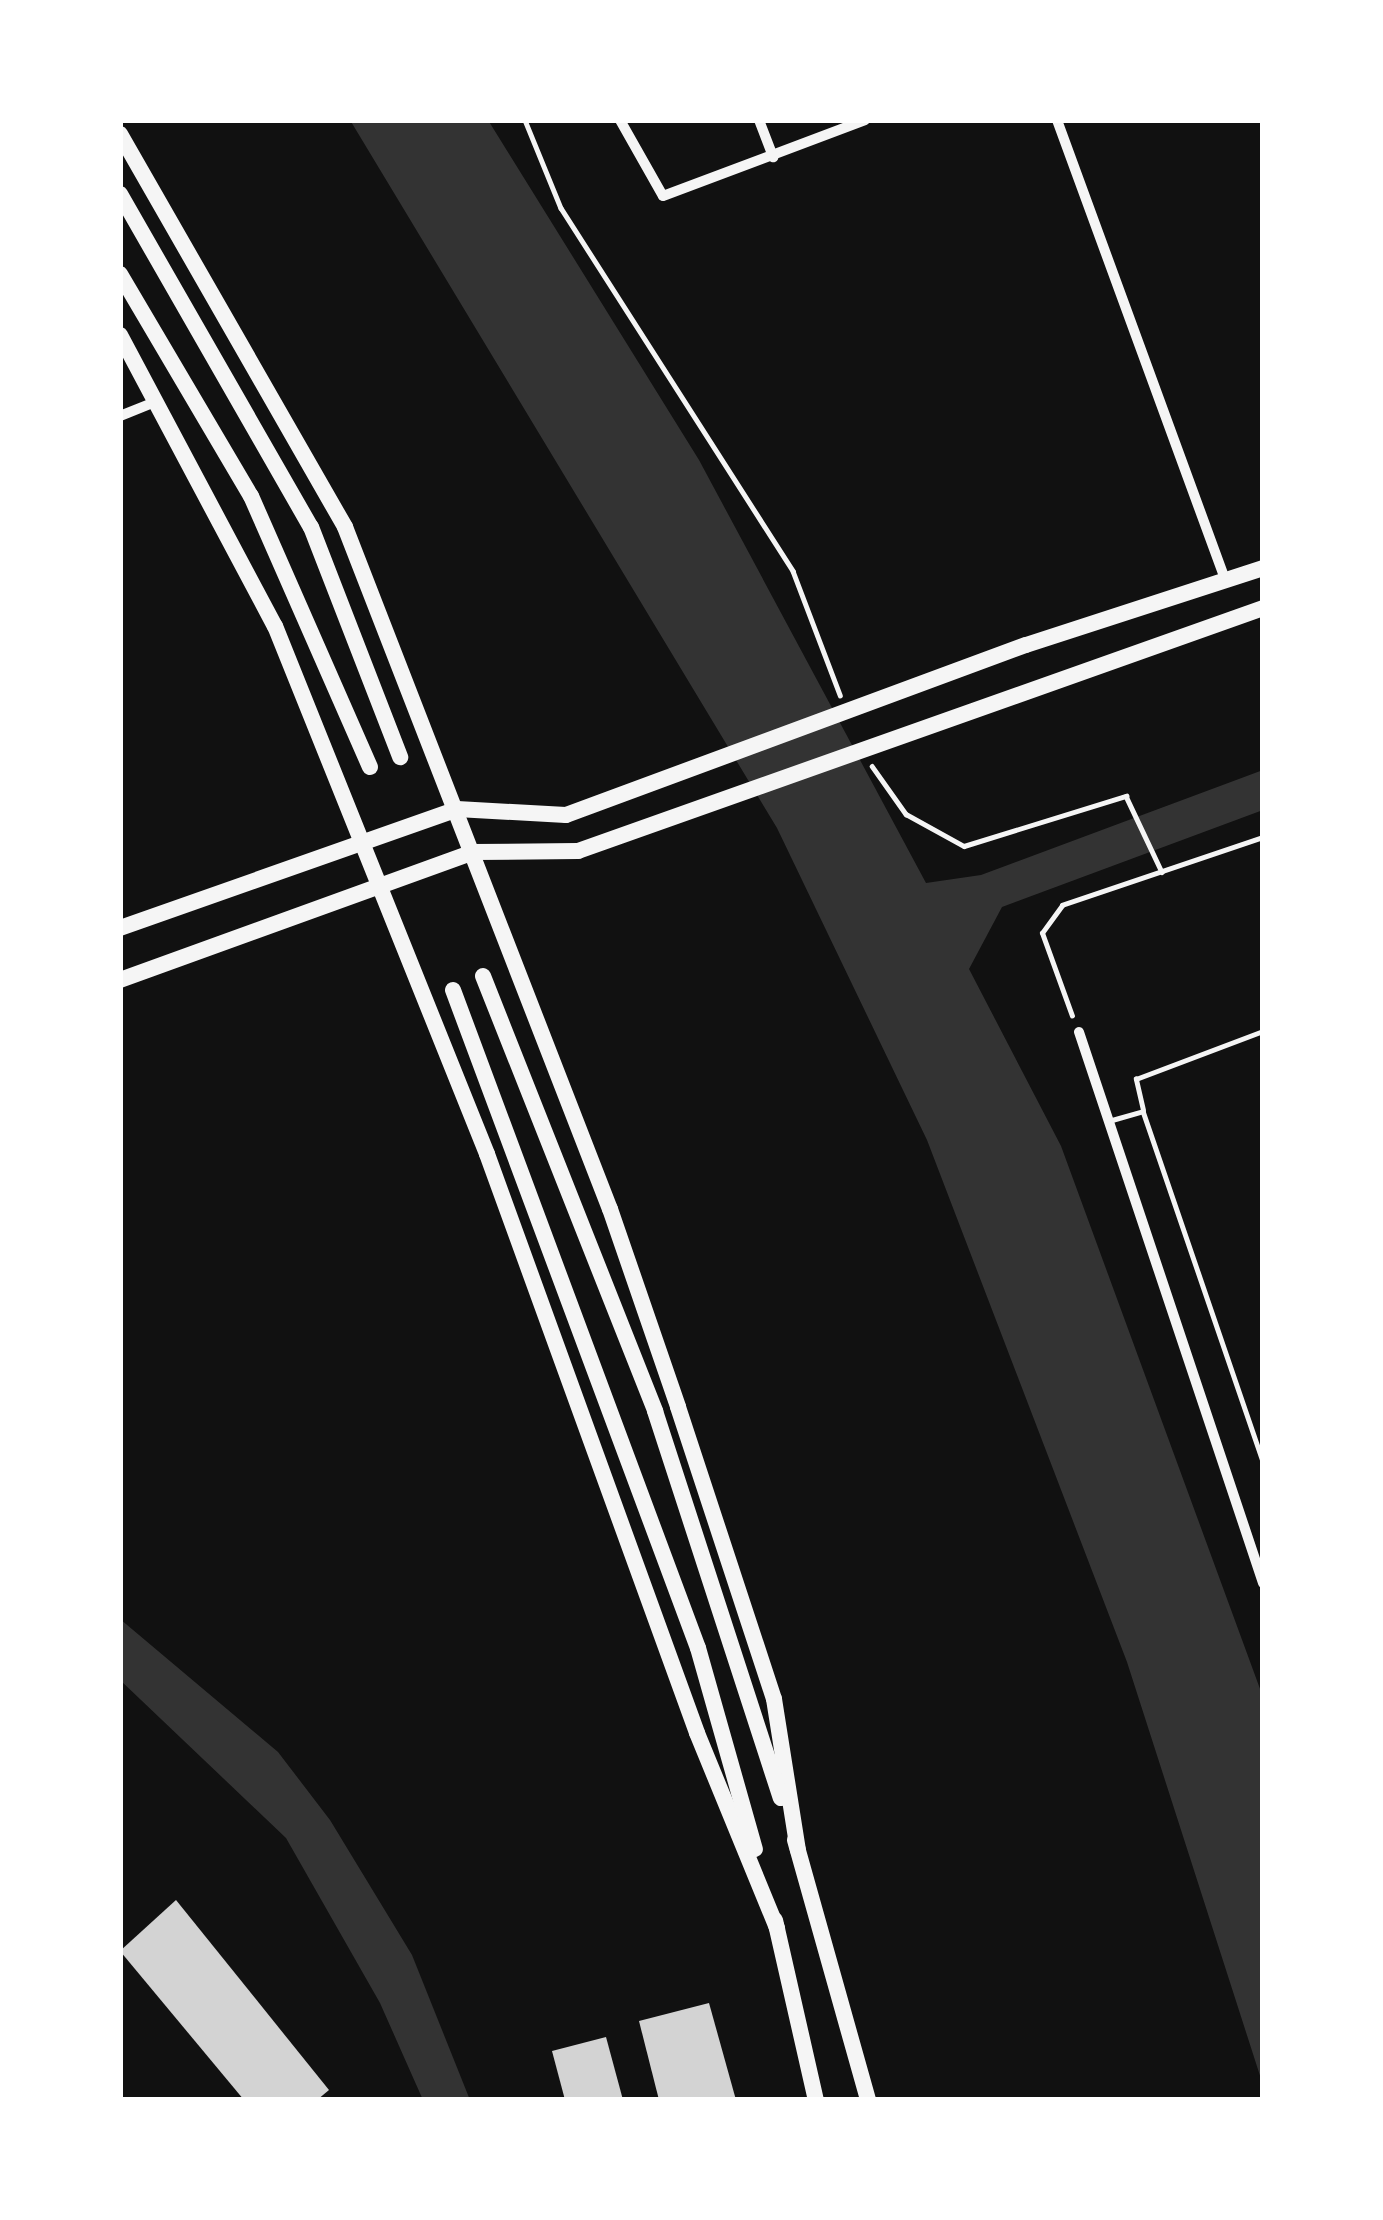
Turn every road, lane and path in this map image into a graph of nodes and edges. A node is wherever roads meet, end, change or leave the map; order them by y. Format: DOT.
graph roads {
  1 [pos="525,120"];
  2 [pos="620,120"];
  3 [pos="759,120"];
  4 [pos="865,120"];
  5 [pos="1057,120"];
  6 [pos="120,134"];
  7 [pos="773,158"];
  8 [pos="120,194"];
  9 [pos="120,274"];
  10 [pos="120,334"];
  11 [pos="157,401"];
  12 [pos="120,416"];
  13 [pos="1263,568"];
  14 [pos="1225,580"];
  15 [pos="1263,608"];
  16 [pos="849,714"];
  17 [pos="866,754"];
  18 [pos="400,757"];
  19 [pos="370,767"];
  20 [pos="457,809"];
  21 [pos="1263,837"];
  22 [pos="362,843"];
  23 [pos="473,852"];
  24 [pos="1162,872"];
  25 [pos="382,890"];
  26 [pos="120,928"];
  27 [pos="483,976"];
  28 [pos="120,980"];
  29 [pos="453,990"];
  30 [pos="1263,1031"];
  31 [pos="1079,1032"];
  32 [pos="1143,1112"];
  33 [pos="1109,1121"];
  34 [pos="1263,1462"];
  35 [pos="1263,1582"];
  36 [pos="798,1850"];
  37 [pos="777,1928"];
  38 [pos="816,2100"];
  39 [pos="868,2100"];
  1 -- 16 [label="path"];
  2 -- 7 [label="street"];
  3 -- 7 [label="street"];
  4 -- 7 [label="street"];
  5 -- 14 [label="street"];
  6 -- 20 [label="main road"];
  8 -- 18 [label="main road"];
  9 -- 19 [label="main road"];
  10 -- 11 [label="main road"];
  11 -- 12 [label="street"];
  11 -- 22 [label="main road"];
  13 -- 14 [label="main road"];
  14 -- 20 [label="main road"];
  15 -- 23 [label="main road"];
  17 -- 24 [label="path"];
  20 -- 22 [label="main road"];
  20 -- 23 [label="main road"];
  21 -- 24 [label="path"];
  22 -- 25 [label="main road"];
  22 -- 26 [label="main road"];
  23 -- 25 [label="main road"];
  23 -- 36 [label="main road"];
  24 -- 31 [label="path"];
  25 -- 28 [label="main road"];
  25 -- 37 [label="main road"];
  27 -- 36 [label="main road"];
  29 -- 37 [label="main road"];
  30 -- 32 [label="lane"];
  31 -- 33 [label="street"];
  32 -- 33 [label="lane"];
  32 -- 34 [label="lane"];
  33 -- 35 [label="street"];
  36 -- 39 [label="main road"];
  37 -- 38 [label="main road"];
}
